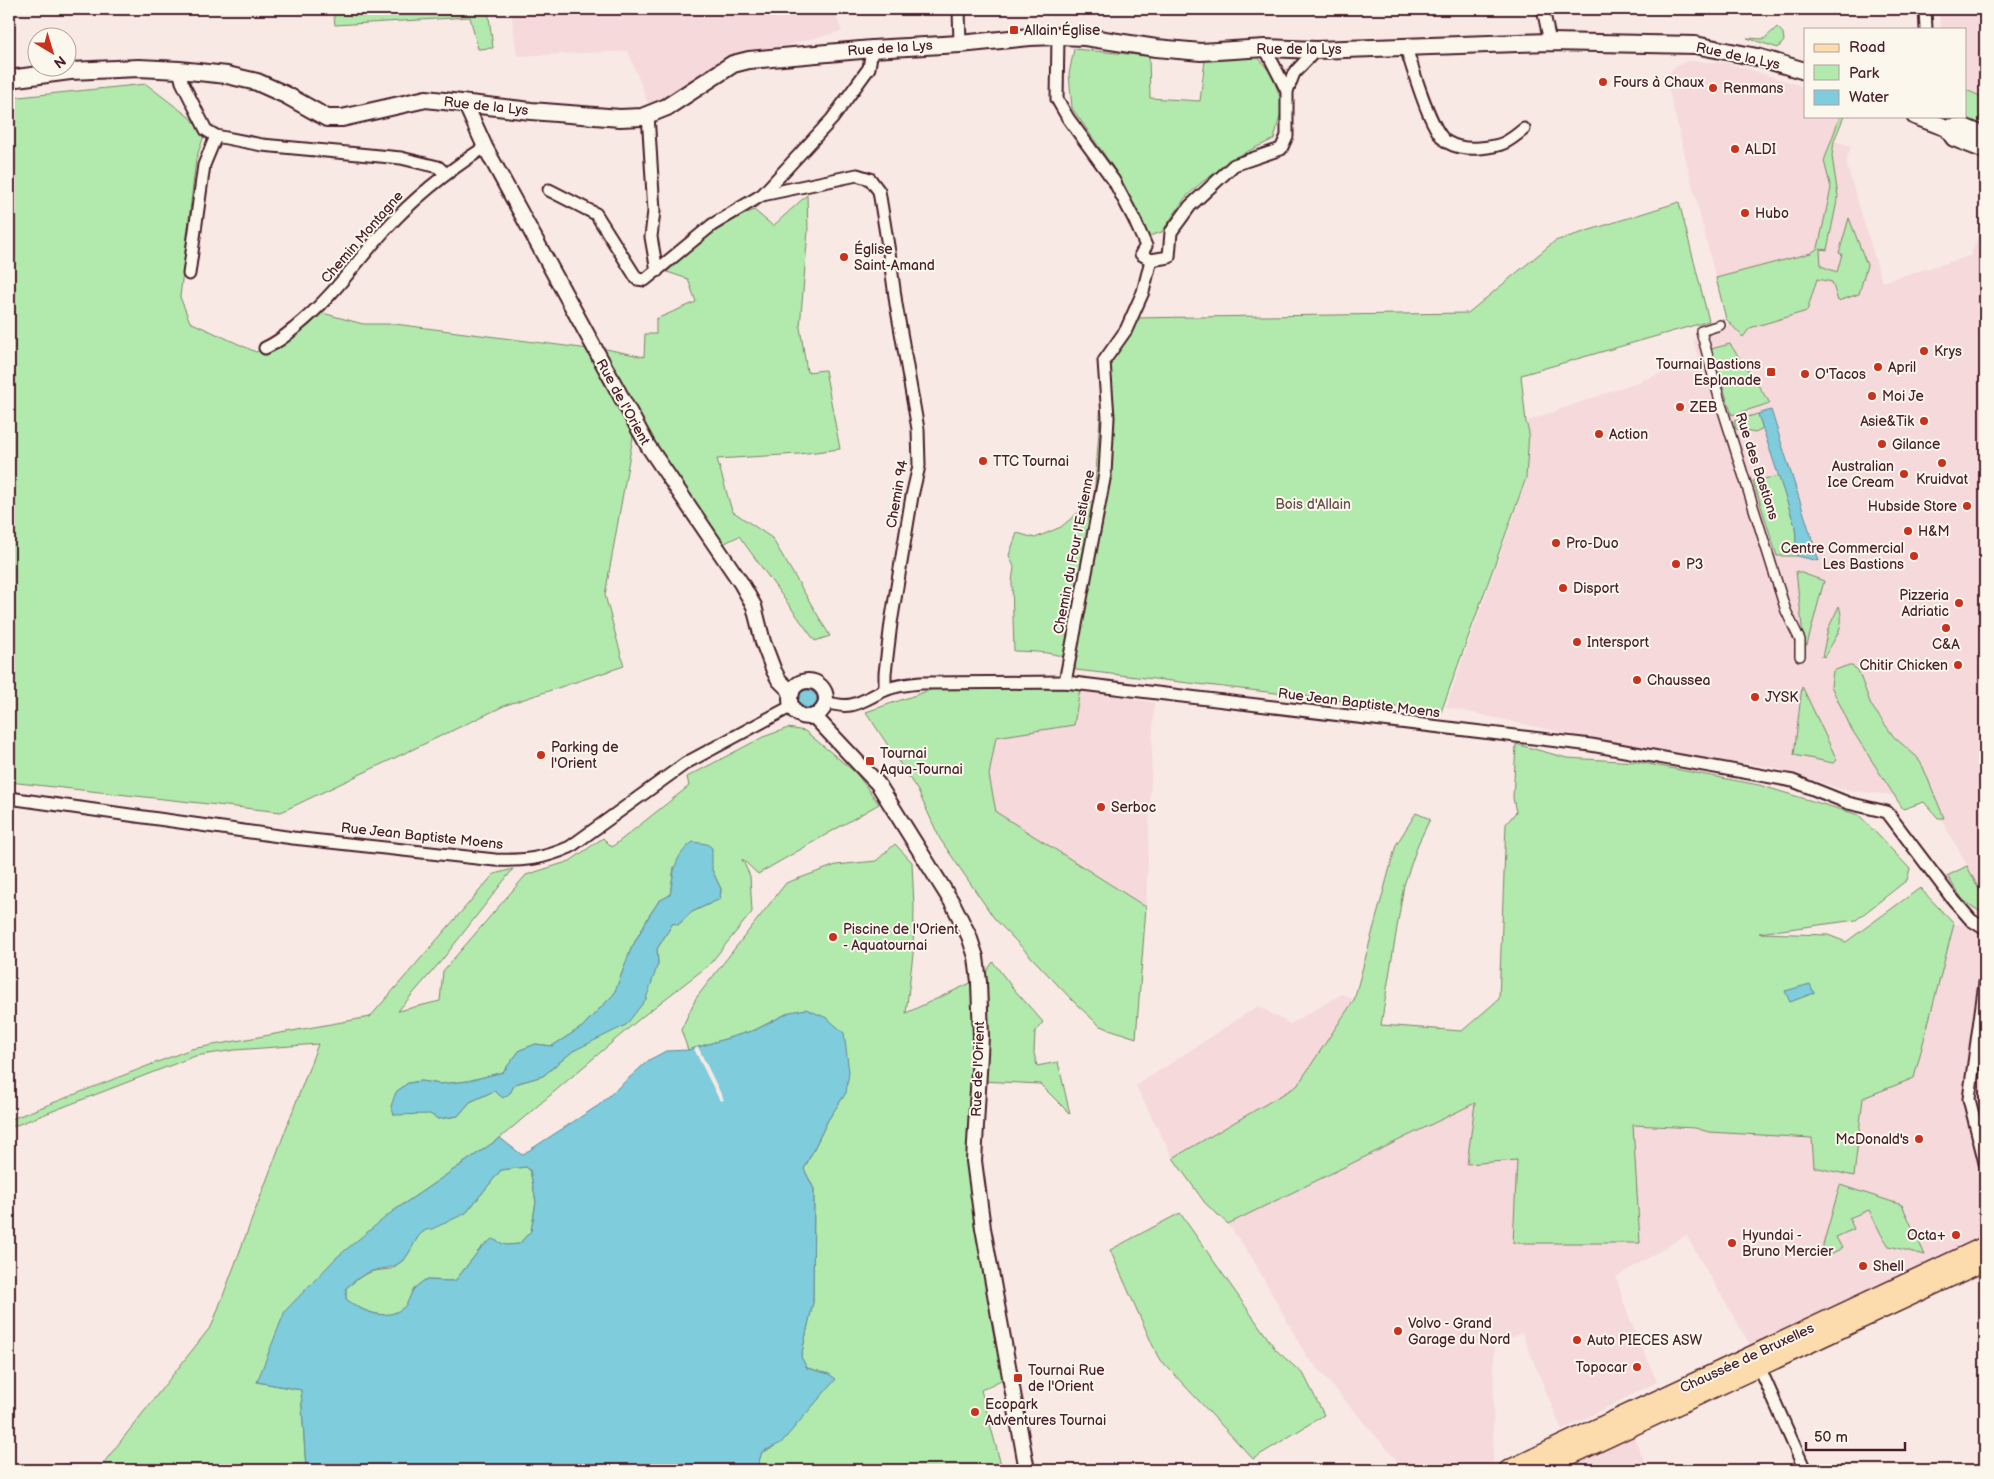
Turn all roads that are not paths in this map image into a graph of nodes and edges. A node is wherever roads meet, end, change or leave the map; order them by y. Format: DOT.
graph roads {
  1 [pos="959,9"];
  2 [pos="1543,9"];
  3 [pos="1925,9"];
  4 [pos="1926,28"];
  5 [pos="1058,36"];
  6 [pos="1550,42"];
  7 [pos="960,44"];
  8 [pos="1265,48"];
  9 [pos="1406,48"];
  10 [pos="872,49"];
  11 [pos="1316,50"];
  12 [pos="179,70"];
  13 [pos="1804,70"];
  14 [pos="9,80"];
  15 [pos="1287,91"];
  16 [pos="465,102"];
  17 [pos="648,114"];
  18 [pos="1924,118"];
  19 [pos="1944,122"];
  20 [pos="1524,130"];
  21 [pos="216,136"];
  22 [pos="1985,136"];
  23 [pos="485,147"];
  24 [pos="1985,150"];
  25 [pos="445,173"];
  26 [pos="549,190"];
  27 [pos="762,195"];
  28 [pos="1151,260"];
  29 [pos="657,271"];
  30 [pos="189,274"];
  31 [pos="1720,325"];
  32 [pos="264,348"];
  33 [pos="1800,656"];
  34 [pos="1065,682"];
  35 [pos="885,690"];
  36 [pos="792,699"];
  37 [pos="826,702"];
  38 [pos="814,716"];
  39 [pos="9,798"];
  40 [pos="1985,928"];
  41 [pos="1985,983"];
  42 [pos="1985,1164"];
  43 [pos="1985,1246"];
  44 [pos="1985,1261"];
  45 [pos="1756,1361"];
  46 [pos="1027,1470"];
  47 [pos="1508,1470"];
  48 [pos="1539,1470"];
  49 [pos="1805,1470"];
  1 -- 7 [label="street"];
  2 -- 6 [label="street"];
  3 -- 4 [label="street"];
  5 -- 7 [label="main road, Rue de la Lys"];
  5 -- 8 [label="main road, Rue de la Lys"];
  5 -- 28 [label="street"];
  6 -- 9 [label="main road, Rue de la Lys"];
  6 -- 13 [label="main road, Rue de la Lys"];
  7 -- 10 [label="main road, Rue de la Lys"];
  8 -- 11 [label="main road, Rue de la Lys"];
  8 -- 15 [label="street"];
  9 -- 11 [label="main road, Rue de la Lys"];
  9 -- 20 [label="street"];
  10 -- 17 [label="main road, Rue de la Lys"];
  10 -- 27 [label="street"];
  11 -- 15 [label="street"];
  12 -- 14 [label="main road, Rue de la Lys"];
  12 -- 16 [label="main road, Rue de la Lys"];
  12 -- 21 [label="street"];
  15 -- 28 [label="street"];
  16 -- 17 [label="main road, Rue de la Lys"];
  16 -- 23 [label="street, Rue de l'Orient"];
  17 -- 29 [label="street"];
  18 -- 19 [label="main road"];
  19 -- 22 [label="main road"];
  19 -- 24 [label="main road"];
  21 -- 25 [label="street"];
  21 -- 30 [label="street"];
  23 -- 25 [label="street, Chemin Montagne"];
  23 -- 36 [label="street, Rue de l'Orient"];
  25 -- 32 [label="street, Chemin Montagne"];
  26 -- 29 [label="street"];
  27 -- 29 [label="street"];
  27 -- 35 [label="street, Chemin 94"];
  28 -- 34 [label="street, Chemin du Four l'Estienne"];
  31 -- 33 [label="street, Rue des Bastions"];
  34 -- 35 [label="street, Rue Jean Baptiste Moens"];
  34 -- 40 [label="street, Rue Jean Baptiste Moens"];
  35 -- 37 [label="street, Rue Jean Baptiste Moens"];
  36 -- 37 [label="street"];
  36 -- 38 [label="street"];
  36 -- 39 [label="street, Rue Jean Baptiste Moens"];
  37 -- 38 [label="street"];
  38 -- 46 [label="street, Rue de l'Orient"];
  41 -- 42 [label="street"];
  43 -- 45 [label="main road, Chaussée de Bruxelles"];
  44 -- 45 [label="main road, Chaussée de Bruxelles"];
  45 -- 47 [label="main road, Chaussée de Bruxelles"];
  45 -- 48 [label="main road, Chaussée de Bruxelles"];
  45 -- 49 [label="street"];
}
